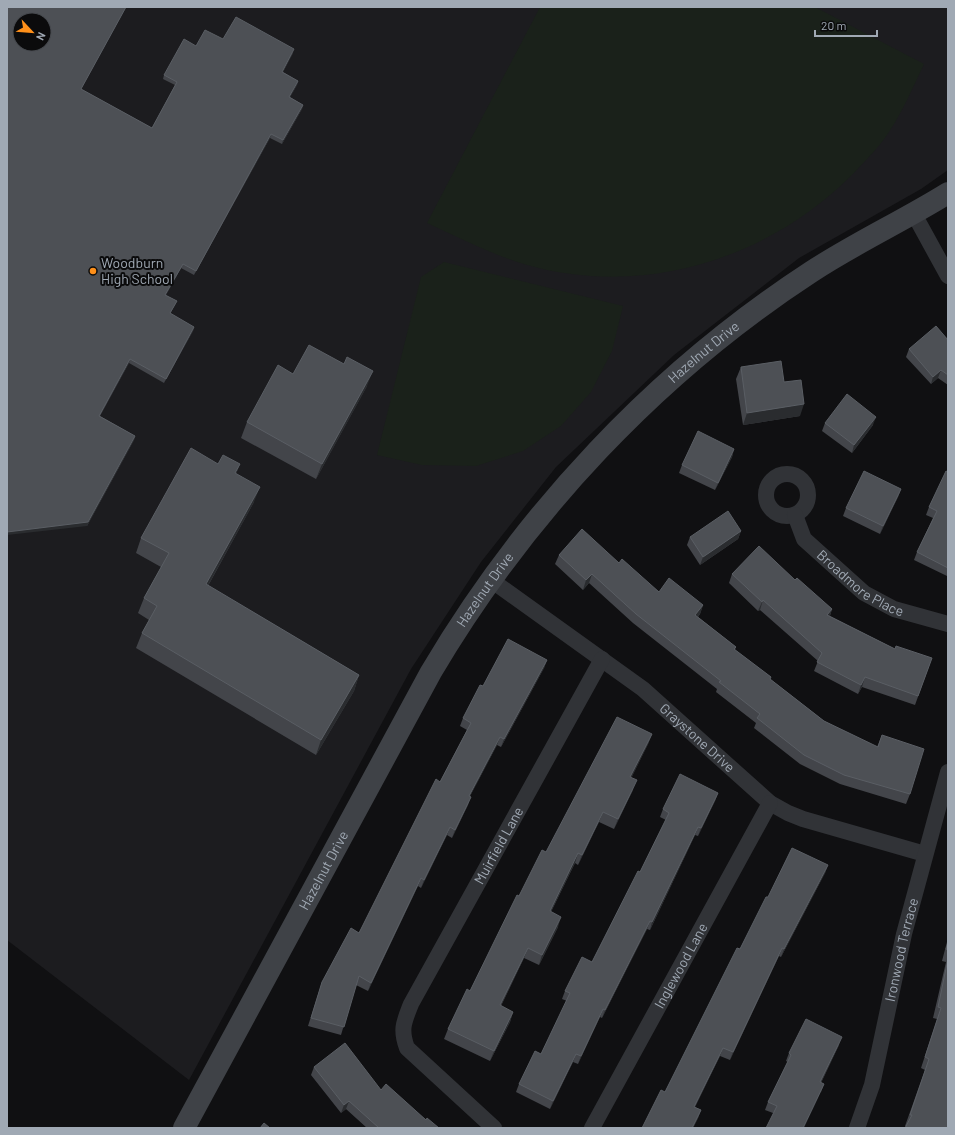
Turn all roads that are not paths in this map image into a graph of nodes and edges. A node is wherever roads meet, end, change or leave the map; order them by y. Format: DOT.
graph roads {
  1 [pos="948,193"];
  2 [pos="914,214"];
  3 [pos="948,276"];
  4 [pos="795,514"];
  5 [pos="490,580"];
  6 [pos="948,624"];
  7 [pos="602,659"];
  8 [pos="948,772"];
  9 [pos="770,803"];
  10 [pos="925,854"];
  11 [pos="184,1128"];
  12 [pos="494,1128"];
  13 [pos="592,1128"];
  14 [pos="857,1128"];
  1 -- 2 [label="street, Hazelnut Drive"];
  2 -- 3 [label="street"];
  2 -- 5 [label="street, Hazelnut Drive"];
  4 -- 6 [label="street, Broadmore Place"];
  5 -- 7 [label="street, Graystone Drive"];
  5 -- 11 [label="street, Hazelnut Drive"];
  7 -- 9 [label="street, Graystone Drive"];
  7 -- 12 [label="street, Muirfield Lane"];
  8 -- 10 [label="street, Ironwood Terrace"];
  9 -- 10 [label="street, Graystone Drive"];
  9 -- 13 [label="street, Inglewood Lane"];
  10 -- 14 [label="street, Ironwood Terrace"];
}
